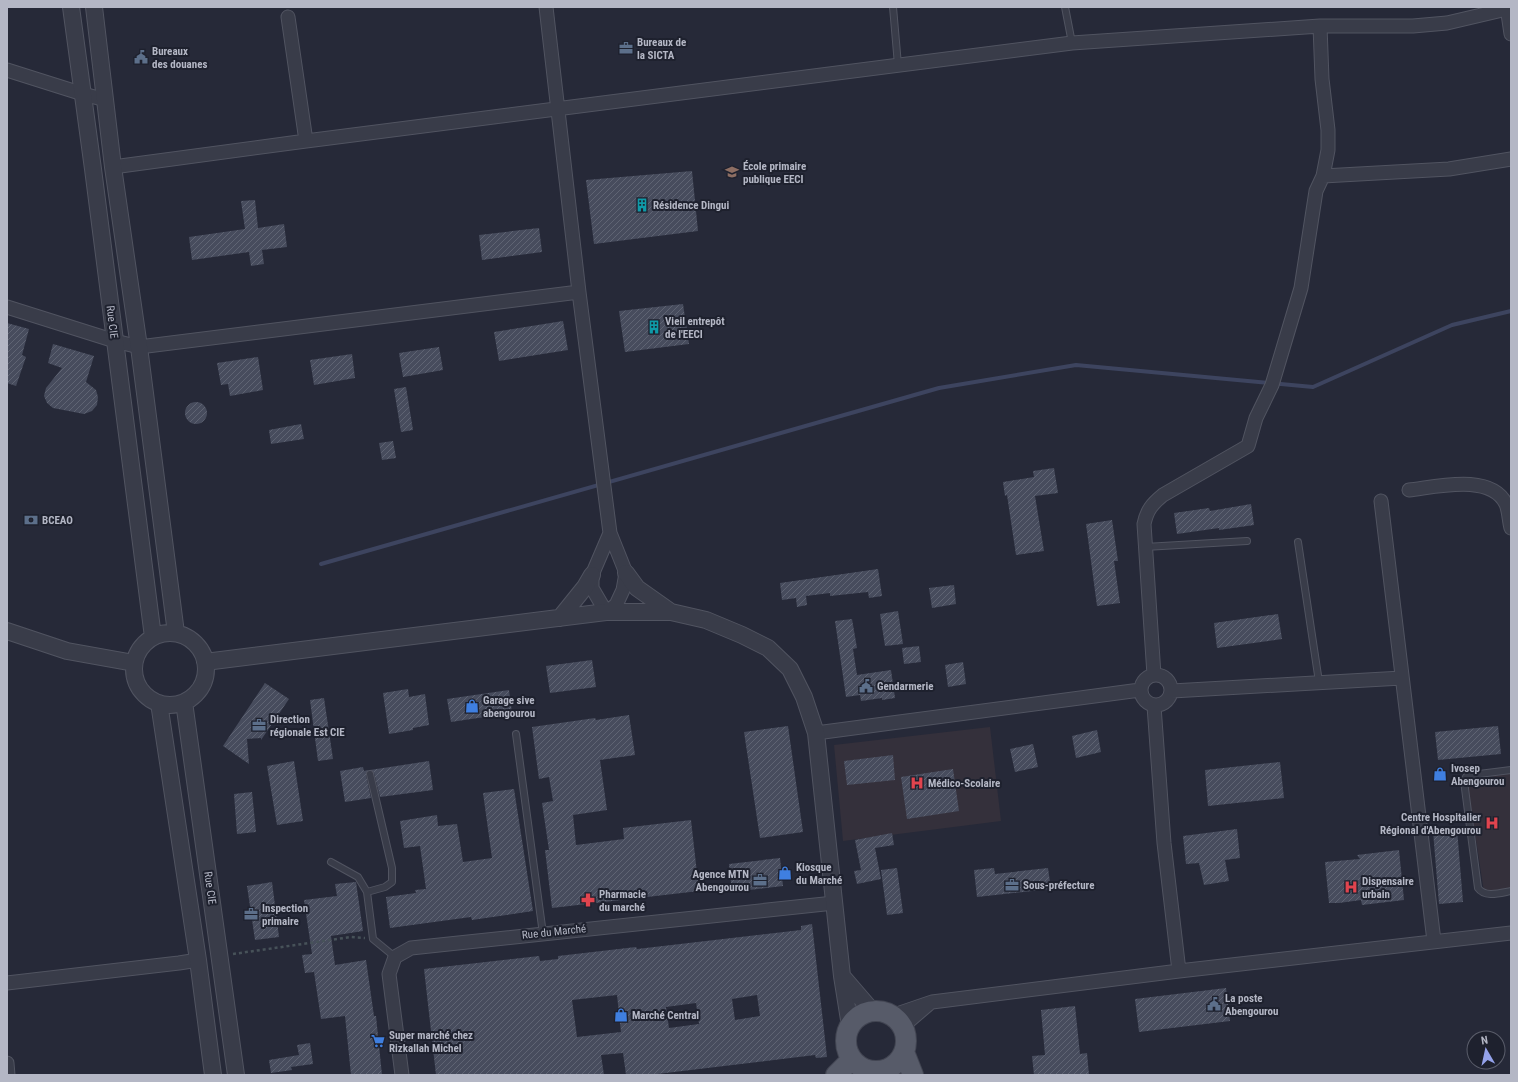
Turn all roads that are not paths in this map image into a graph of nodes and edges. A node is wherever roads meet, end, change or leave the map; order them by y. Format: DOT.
graph roads {
  1 [pos="71,7"];
  2 [pos="94,7"];
  3 [pos="546,7"];
  4 [pos="892,7"];
  5 [pos="1065,7"];
  6 [pos="1508,8"];
  7 [pos="288,18"];
  8 [pos="1320,26"];
  9 [pos="1511,34"];
  10 [pos="1072,43"];
  11 [pos="898,65"];
  12 [pos="7,70"];
  13 [pos="82,94"];
  14 [pos="106,100"];
  15 [pos="557,110"];
  16 [pos="306,141"];
  17 [pos="1511,159"];
  18 [pos="113,167"];
  19 [pos="1323,176"];
  20 [pos="579,292"];
  21 [pos="7,307"];
  22 [pos="115,341"];
  23 [pos="140,347"];
  24 [pos="1409,490"];
  25 [pos="1381,501"];
  26 [pos="1511,528"];
  27 [pos="610,533"];
  28 [pos="1247,541"];
  29 [pos="1298,542"];
  30 [pos="1145,547"];
  31 [pos="626,573"];
  32 [pos="592,576"];
  33 [pos="606,612"];
  34 [pos="671,612"];
  35 [pos="560,618"];
  36 [pos="7,630"];
  37 [pos="176,633"];
  38 [pos="153,637"];
  39 [pos="205,662"];
  40 [pos="134,663"];
  41 [pos="1154,675"];
  42 [pos="1402,678"];
  43 [pos="1319,682"];
  44 [pos="1140,690"];
  45 [pos="1172,691"];
  46 [pos="184,702"];
  47 [pos="160,703"];
  48 [pos="1154,706"];
  49 [pos="816,733"];
  50 [pos="516,734"];
  51 [pos="1511,770"];
  52 [pos="370,774"];
  53 [pos="331,862"];
  54 [pos="1511,891"];
  55 [pos="367,892"];
  56 [pos="834,903"];
  57 [pos="1511,933"];
  58 [pos="544,934"];
  59 [pos="1434,942"];
  60 [pos="395,957"];
  61 [pos="198,960"];
  62 [pos="1179,971"];
  63 [pos="842,976"];
  64 [pos="7,983"];
  65 [pos="889,1018"];
  66 [pos="850,1026"];
  67 [pos="904,1052"];
  68 [pos="7,1063"];
  69 [pos="851,1067"];
  70 [pos="881,1072"];
  71 [pos="8,1075"];
  72 [pos="213,1075"];
  73 [pos="236,1075"];
  74 [pos="402,1075"];
  75 [pos="836,1075"];
  76 [pos="913,1075"];
  1 -- 13 [label="street, Rue CIE"];
  2 -- 14 [label="street"];
  3 -- 15 [label="street"];
  4 -- 11 [label="lane"];
  5 -- 10 [label="lane"];
  6 -- 8 [label="street"];
  6 -- 9 [label="street"];
  7 -- 16 [label="street"];
  8 -- 10 [label="street"];
  8 -- 19 [label="street"];
  10 -- 11 [label="street"];
  11 -- 15 [label="street"];
  12 -- 13 [label="street"];
  13 -- 14 [label="street"];
  13 -- 22 [label="street, Rue CIE"];
  14 -- 18 [label="street"];
  15 -- 16 [label="street"];
  15 -- 20 [label="street"];
  16 -- 18 [label="street"];
  17 -- 19 [label="street"];
  18 -- 23 [label="street"];
  19 -- 30 [label="street"];
  20 -- 23 [label="street"];
  20 -- 27 [label="street"];
  21 -- 22 [label="street"];
  22 -- 23 [label="street"];
  22 -- 38 [label="street, Rue CIE"];
  23 -- 37 [label="street"];
  24 -- 26 [label="street"];
  25 -- 42 [label="street"];
  27 -- 31 [label="street"];
  27 -- 32 [label="street"];
  28 -- 30 [label="lane"];
  29 -- 43 [label="lane"];
  30 -- 41 [label="street"];
  31 -- 33 [label="street"];
  31 -- 34 [label="street"];
  32 -- 33 [label="street"];
  32 -- 35 [label="street"];
  33 -- 34 [label="street"];
  33 -- 35 [label="street"];
  34 -- 49 [label="street"];
  35 -- 39 [label="street"];
  36 -- 40 [label="street"];
  37 -- 38 [label="street"];
  37 -- 39 [label="street"];
  38 -- 40 [label="street"];
  39 -- 46 [label="street"];
  40 -- 47 [label="street"];
  41 -- 44 [label="street"];
  41 -- 45 [label="street"];
  42 -- 43 [label="street"];
  42 -- 59 [label="street"];
  43 -- 45 [label="street"];
  44 -- 48 [label="street"];
  44 -- 49 [label="street"];
  45 -- 48 [label="street"];
  46 -- 47 [label="street"];
  46 -- 73 [label="street, Rue CIE"];
  47 -- 61 [label="street, Rue CIE"];
  48 -- 62 [label="street"];
  49 -- 56 [label="street"];
  50 -- 58 [label="lane"];
  51 -- 54 [label="lane"];
  52 -- 55 [label="lane"];
  53 -- 55 [label="lane"];
  55 -- 60 [label="lane"];
  56 -- 58 [label="street, Rue du Marché"];
  56 -- 63 [label="street"];
  57 -- 59 [label="street"];
  58 -- 60 [label="street, Rue du Marché"];
  59 -- 62 [label="street"];
  60 -- 74 [label="street"];
  61 -- 64 [label="street"];
  61 -- 72 [label="street, Rue CIE"];
  62 -- 65 [label="street"];
  63 -- 65 [label="street"];
  63 -- 66 [label="street"];
  65 -- 66 [label="main road"];
  65 -- 67 [label="main road"];
  66 -- 69 [label="main road"];
  67 -- 70 [label="main road"];
  67 -- 76 [label="main road"];
  68 -- 71 [label="street"];
  69 -- 70 [label="main road"];
  69 -- 75 [label="main road"];
}
